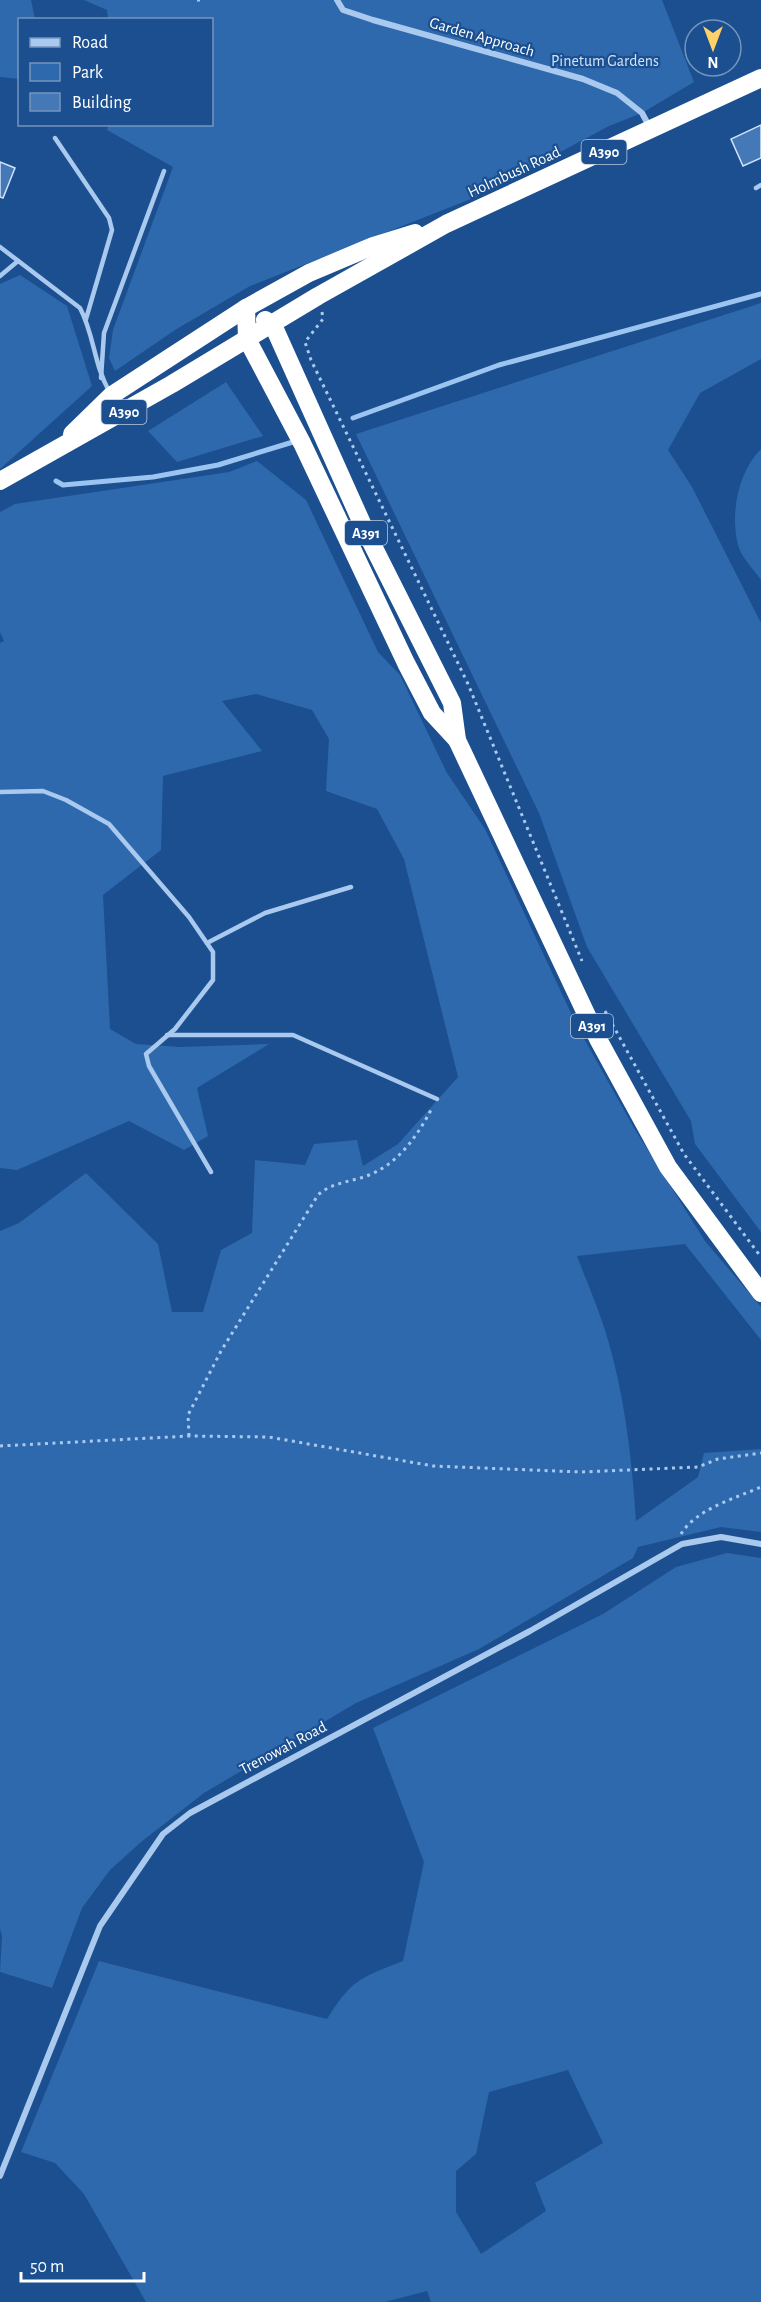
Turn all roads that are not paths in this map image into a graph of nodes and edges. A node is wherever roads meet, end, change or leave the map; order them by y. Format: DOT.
graph roads {
  1 [pos="338,0"];
  2 [pos="761,78"];
  3 [pos="651,130"];
  4 [pos="55,138"];
  5 [pos="164,171"];
  6 [pos="446,224"];
  7 [pos="0,247"];
  8 [pos="18,261"];
  9 [pos="0,276"];
  10 [pos="246,308"];
  11 [pos="86,319"];
  12 [pos="273,326"];
  13 [pos="248,339"];
  14 [pos="102,378"];
  15 [pos="111,395"];
  16 [pos="123,412"];
  17 [pos="51,454"];
  18 [pos="0,481"];
  19 [pos="456,740"];
  20 [pos="0,792"];
  21 [pos="351,887"];
  22 [pos="207,943"];
  23 [pos="167,1035"];
  24 [pos="437,1099"];
  25 [pos="211,1172"];
  26 [pos="761,1293"];
  27 [pos="761,1544"];
  28 [pos="0,2176"];
  1 -- 3 [label="street, Garden Approach"];
  2 -- 3 [label="highway, Holmbush Road / A390"];
  3 -- 6 [label="highway, Holmbush Road / A390"];
  4 -- 11 [label="lane"];
  5 -- 14 [label="lane"];
  6 -- 10 [label="highway, A390"];
  6 -- 12 [label="highway, A390"];
  7 -- 8 [label="lane"];
  8 -- 9 [label="lane"];
  8 -- 11 [label="lane"];
  10 -- 12 [label="highway"];
  10 -- 13 [label="highway, A391"];
  10 -- 15 [label="highway, A390"];
  11 -- 14 [label="lane"];
  12 -- 13 [label="highway, A390"];
  12 -- 19 [label="highway, A391"];
  13 -- 16 [label="highway, A390"];
  13 -- 19 [label="highway, A391"];
  14 -- 15 [label="lane"];
  15 -- 16 [label="lane"];
  15 -- 17 [label="highway, A390"];
  16 -- 17 [label="highway, A390"];
  17 -- 18 [label="highway, A390"];
  19 -- 26 [label="highway, A391"];
  20 -- 22 [label="lane"];
  21 -- 22 [label="lane"];
  22 -- 23 [label="lane"];
  23 -- 24 [label="lane"];
  23 -- 25 [label="lane"];
  27 -- 28 [label="street, Trenowah Road"];
}
